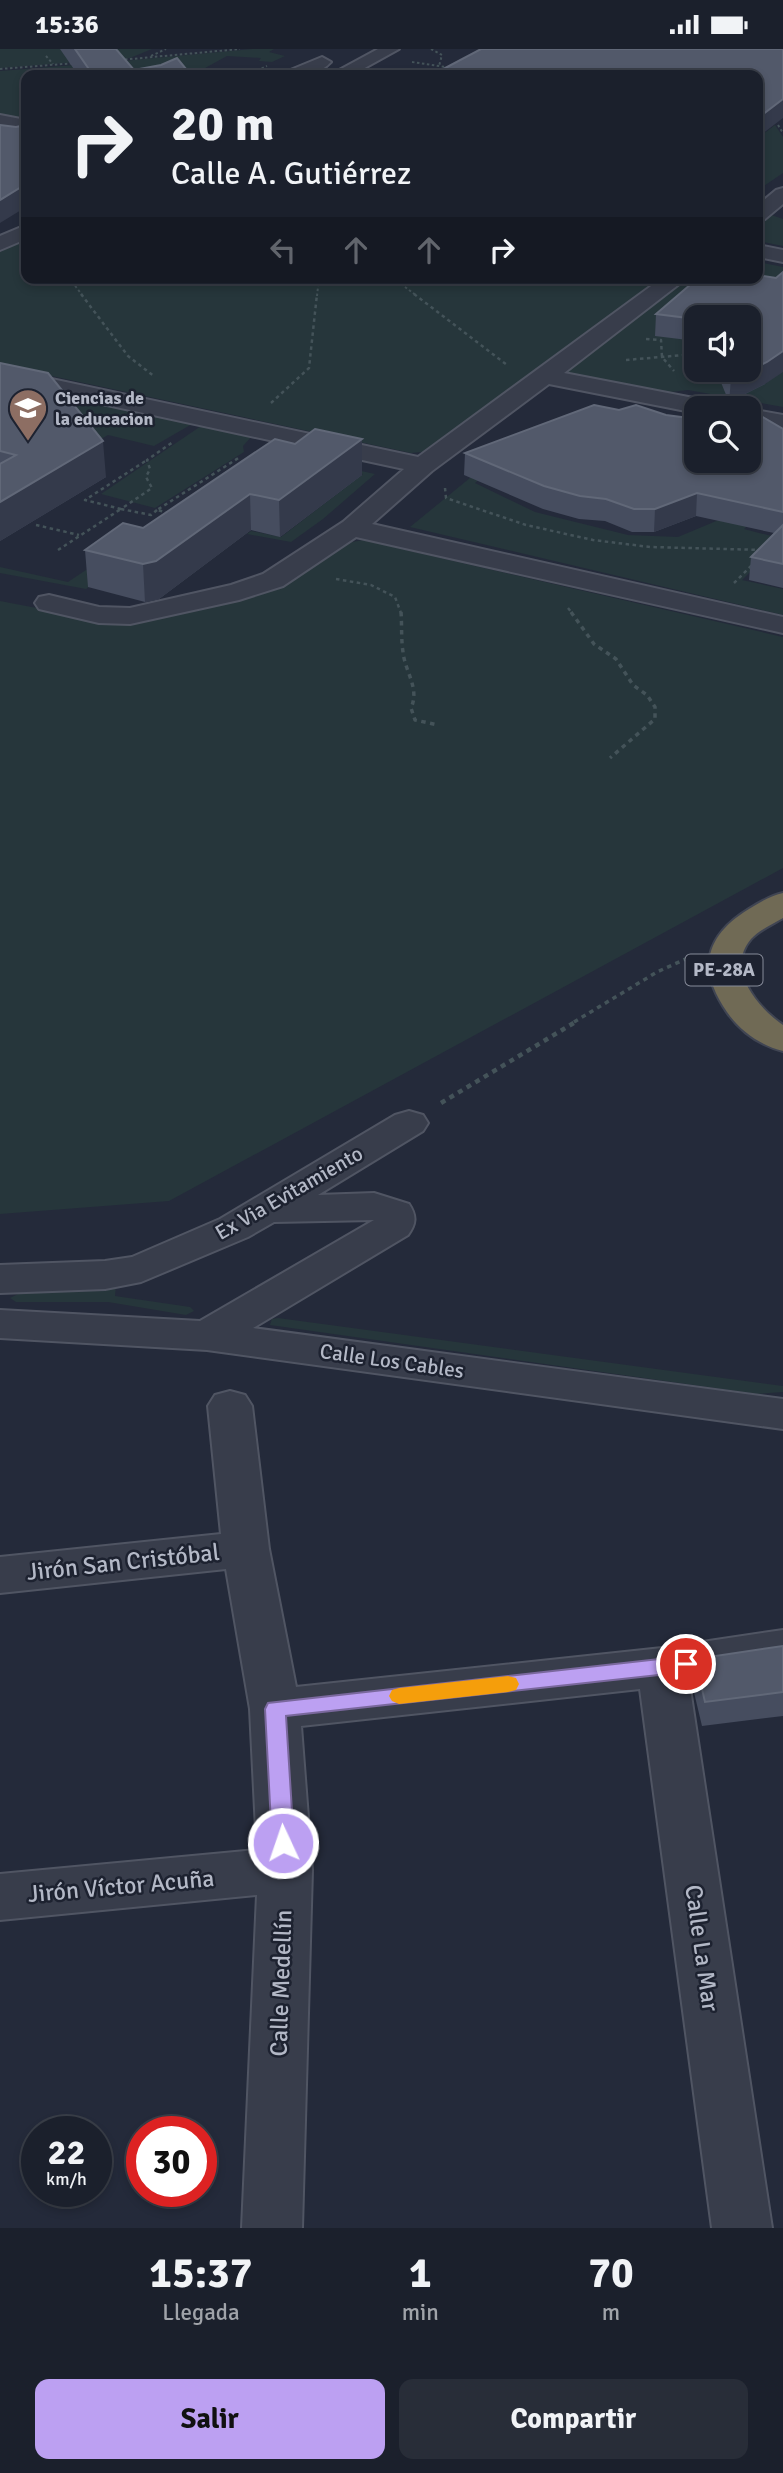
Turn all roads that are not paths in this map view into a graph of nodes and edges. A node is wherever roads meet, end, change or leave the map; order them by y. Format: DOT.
graph roads {
  1 [pos="396,55"];
  2 [pos="322,62"];
  3 [pos="305,70"];
  4 [pos="353,70"];
  5 [pos="0,120"];
  6 [pos="21,124"];
  7 [pos="783,194"];
  8 [pos="763,211"];
  9 [pos="21,234"];
  10 [pos="0,244"];
  11 [pos="763,252"];
  12 [pos="783,255"];
  13 [pos="668,284"];
  14 [pos="0,376"];
  15 [pos="538,381"];
  16 [pos="653,397"];
  17 [pos="684,403"];
  18 [pos="684,418"];
  19 [pos="761,418"];
  20 [pos="783,422"];
  21 [pos="423,466"];
  22 [pos="352,528"];
  23 [pos="49,603"];
  24 [pos="783,625"];
  25 [pos="783,903"];
  26 [pos="783,1040"];
  27 [pos="410,1123"];
  28 [pos="266,1209"];
  29 [pos="0,1279"];
  30 [pos="0,1324"];
  31 [pos="207,1336"];
  32 [pos="230,1406"];
  33 [pos="783,1413"];
  34 [pos="246,1549"];
  35 [pos="0,1574"];
  36 [pos="783,1649"];
  37 [pos="662,1667"];
  38 [pos="275,1709"];
  39 [pos="285,1870"];
  40 [pos="0,1898"];
  41 [pos="272,2228"];
  42 [pos="742,2228"];
  1 -- 4 [label="street"];
  2 -- 3 [label="street"];
  5 -- 6 [label="street"];
  7 -- 8 [label="street"];
  9 -- 10 [label="street"];
  11 -- 12 [label="street"];
  13 -- 15 [label="street"];
  14 -- 21 [label="street"];
  15 -- 16 [label="street"];
  15 -- 21 [label="street"];
  16 -- 17 [label="street"];
  16 -- 18 [label="street"];
  19 -- 20 [label="street"];
  21 -- 22 [label="street"];
  22 -- 23 [label="street"];
  22 -- 24 [label="street"];
  25 -- 26 [label="highway, PE-28A"];
  27 -- 28 [label="street, Ex Via Evitamiento"];
  28 -- 29 [label="street, Ex Via Evitamiento"];
  28 -- 31 [label="street"];
  30 -- 31 [label="street, Calle Los Cables"];
  31 -- 33 [label="street, Calle Los Cables"];
  32 -- 34 [label="street, Calle Medellín"];
  34 -- 35 [label="street, Jirón San Cristóbal"];
  34 -- 38 [label="street, Calle Medellín"];
  36 -- 37 [label="street"];
  37 -- 38 [label="street"];
  37 -- 42 [label="street, Calle La Mar"];
  38 -- 39 [label="street, Calle Medellín"];
  39 -- 40 [label="street, Jirón Víctor Acuña"];
  39 -- 41 [label="street, Calle Medellín"];
}
